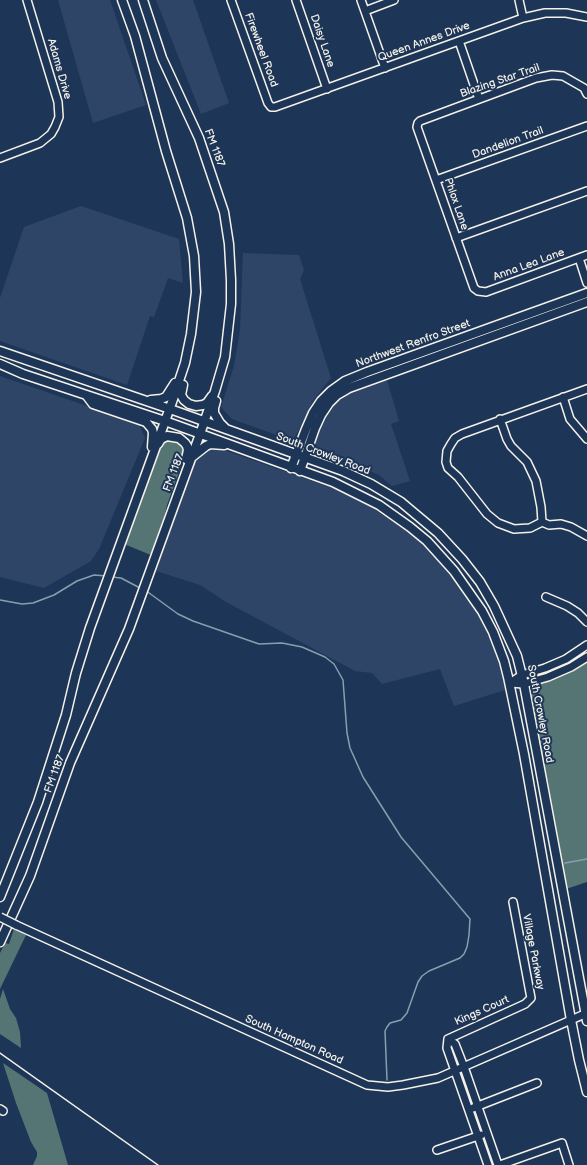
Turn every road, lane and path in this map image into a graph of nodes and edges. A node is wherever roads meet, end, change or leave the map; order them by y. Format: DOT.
graph roads {
  1 [pos="27,0"];
  2 [pos="122,0"];
  3 [pos="143,0"];
  4 [pos="231,0"];
  5 [pos="296,0"];
  6 [pos="361,0"];
  7 [pos="394,0"];
  8 [pos="519,0"];
  9 [pos="365,11"];
  10 [pos="587,17"];
  11 [pos="523,18"];
  12 [pos="459,41"];
  13 [pos="385,68"];
  14 [pos="327,89"];
  15 [pos="587,94"];
  16 [pos="479,99"];
  17 [pos="271,107"];
  18 [pos="418,123"];
  19 [pos="587,126"];
  20 [pos="0,158"];
  21 [pos="436,180"];
  22 [pos="587,191"];
  23 [pos="456,238"];
  24 [pos="587,255"];
  25 [pos="578,258"];
  26 [pos="587,283"];
  27 [pos="478,291"];
  28 [pos="196,292"];
  29 [pos="587,293"];
  30 [pos="587,302"];
  31 [pos="0,351"];
  32 [pos="225,357"];
  33 [pos="0,364"];
  34 [pos="56,371"];
  35 [pos="181,377"];
  36 [pos="51,384"];
  37 [pos="587,389"];
  38 [pos="215,391"];
  39 [pos="334,393"];
  40 [pos="87,396"];
  41 [pos="563,397"];
  42 [pos="142,399"];
  43 [pos="170,409"];
  44 [pos="500,419"];
  45 [pos="165,421"];
  46 [pos="204,422"];
  47 [pos="227,430"];
  48 [pos="200,434"];
  49 [pos="587,438"];
  50 [pos="228,444"];
  51 [pos="155,448"];
  52 [pos="296,454"];
  53 [pos="192,457"];
  54 [pos="305,457"];
  55 [pos="291,468"];
  56 [pos="300,471"];
  57 [pos="174,504"];
  58 [pos="419,516"];
  59 [pos="542,522"];
  60 [pos="127,527"];
  61 [pos="410,527"];
  62 [pos="587,536"];
  63 [pos="546,597"];
  64 [pos="587,622"];
  65 [pos="587,645"];
  66 [pos="587,657"];
  67 [pos="522,675"];
  68 [pos="510,683"];
  69 [pos="524,684"];
  70 [pos="0,897"];
  71 [pos="513,902"];
  72 [pos="0,918"];
  73 [pos="0,942"];
  74 [pos="525,1004"];
  75 [pos="587,1016"];
  76 [pos="571,1020"];
  77 [pos="448,1038"];
  78 [pos="464,1067"];
  79 [pos="455,1070"];
  80 [pos="537,1083"];
  81 [pos="587,1092"];
  82 [pos="477,1106"];
  83 [pos="469,1109"];
  84 [pos="486,1132"];
  85 [pos="478,1136"];
  86 [pos="437,1150"];
  87 [pos="488,1165"];
  88 [pos="499,1165"];
  89 [pos="569,1165"];
  1 -- 20 [label="street, Adams Drive"];
  2 -- 28 [label="main road, FM 1187 / FM 1187"];
  3 -- 32 [label="main road, FM 1187 / FM 1187"];
  4 -- 17 [label="street, Firewheel Road"];
  5 -- 14 [label="street, Daisy Lane"];
  6 -- 9 [label="street"];
  7 -- 9 [label="street"];
  8 -- 11 [label="street"];
  9 -- 13 [label="street"];
  10 -- 11 [label="street, Queen Annes Drive"];
  11 -- 12 [label="street, Queen Annes Drive"];
  12 -- 13 [label="street, Queen Annes Drive"];
  12 -- 16 [label="street"];
  13 -- 14 [label="street, Queen Annes Drive"];
  14 -- 17 [label="street, Queen Annes Drive"];
  15 -- 16 [label="street, Blazing Star Trail"];
  16 -- 18 [label="street, Blazing Star Trail"];
  18 -- 21 [label="street, Phlox Lane"];
  19 -- 21 [label="street, Dandelion Trail"];
  21 -- 23 [label="street, Phlox Lane"];
  22 -- 23 [label="street"];
  23 -- 27 [label="street, Phlox Lane"];
  24 -- 25 [label="street, Anna Lea Lane"];
  25 -- 26 [label="street"];
  25 -- 27 [label="street, Anna Lea Lane"];
  28 -- 35 [label="main road, FM 1187 / FM 1187"];
  28 -- 38 [label="main road"];
  29 -- 39 [label="main road, Northwest Renfro Street"];
  30 -- 39 [label="main road, Northwest Renfro Street"];
  31 -- 34 [label="main road, South Crowley Road"];
  32 -- 38 [label="main road, FM 1187 / FM 1187"];
  32 -- 47 [label="main road"];
  33 -- 36 [label="main road, South Crowley Road"];
  34 -- 36 [label="main road"];
  34 -- 42 [label="main road, South Crowley Road"];
  35 -- 42 [label="main road"];
  35 -- 43 [label="main road, FM 1187 / FM 1187"];
  36 -- 40 [label="main road, South Crowley Road"];
  37 -- 41 [label="street"];
  38 -- 46 [label="main road, FM 1187 / FM 1187"];
  39 -- 52 [label="main road, Northwest Renfro Street"];
  39 -- 54 [label="main road, Northwest Renfro Street"];
  40 -- 45 [label="main road, South Crowley Road"];
  40 -- 60 [label="main road"];
  41 -- 44 [label="street"];
  41 -- 49 [label="street"];
  42 -- 43 [label="main road, South Crowley Road"];
  43 -- 45 [label="main road, FM 1187 / FM 1187"];
  43 -- 46 [label="main road, South Crowley Road"];
  44 -- 59 [label="street"];
  44 -- 59 [label="street"];
  45 -- 48 [label="main road, South Crowley Road"];
  45 -- 51 [label="main road, FM 1187 / FM 1187"];
  46 -- 47 [label="main road, South Crowley Road"];
  46 -- 48 [label="main road, FM 1187 / FM 1187"];
  47 -- 52 [label="main road, South Crowley Road"];
  48 -- 50 [label="main road, South Crowley Road"];
  48 -- 53 [label="main road, FM 1187 / FM 1187"];
  50 -- 53 [label="main road"];
  50 -- 55 [label="main road, South Crowley Road"];
  51 -- 57 [label="main road"];
  51 -- 60 [label="main road, FM 1187 / FM 1187"];
  52 -- 54 [label="main road, South Crowley Road"];
  52 -- 55 [label="main road, Northwest Renfro Street"];
  53 -- 57 [label="main road, FM 1187 / FM 1187"];
  54 -- 56 [label="main road, Northwest Renfro Street"];
  54 -- 58 [label="main road, South Crowley Road"];
  55 -- 56 [label="main road, South Crowley Road"];
  56 -- 61 [label="main road, South Crowley Road"];
  57 -- 73 [label="main road, FM 1187 / FM 1187"];
  58 -- 61 [label="main road"];
  58 -- 67 [label="main road, South Crowley Road"];
  59 -- 62 [label="street"];
  60 -- 70 [label="main road, FM 1187 / FM 1187"];
  61 -- 68 [label="main road, South Crowley Road"];
  63 -- 64 [label="street"];
  65 -- 67 [label="street"];
  66 -- 69 [label="street"];
  67 -- 68 [label="street"];
  67 -- 69 [label="main road, South Crowley Road"];
  68 -- 69 [label="street"];
  68 -- 76 [label="main road, South Crowley Road"];
  69 -- 75 [label="main road, South Crowley Road"];
  71 -- 74 [label="street, Village Parkway"];
  72 -- 79 [label="street, South Hampton Road, bridge"];
  74 -- 77 [label="street, Kings Court"];
  75 -- 76 [label="street, South Hampton Road"];
  76 -- 78 [label="street, South Hampton Road"];
  76 -- 81 [label="main road, South Crowley Road"];
  77 -- 78 [label="street, Kings Court"];
  77 -- 79 [label="street, Kings Court"];
  78 -- 79 [label="street, South Hampton Road"];
  78 -- 82 [label="street, Kings Court"];
  79 -- 83 [label="street, Kings Court"];
  80 -- 82 [label="street"];
  82 -- 83 [label="street"];
  82 -- 84 [label="street, Kings Court"];
  83 -- 85 [label="street, Kings Court"];
  84 -- 85 [label="street"];
  84 -- 88 [label="street, Kings Court"];
  85 -- 86 [label="street"];
  85 -- 87 [label="street, Kings Court"];
  88 -- 89 [label="street"];
}
